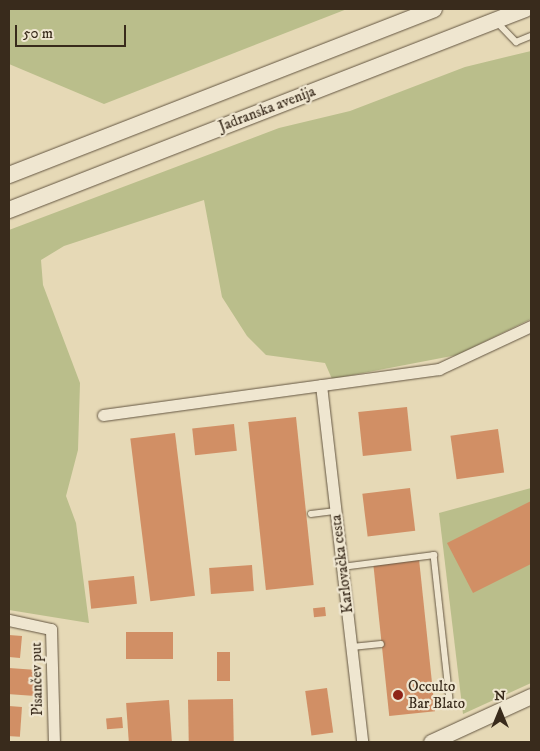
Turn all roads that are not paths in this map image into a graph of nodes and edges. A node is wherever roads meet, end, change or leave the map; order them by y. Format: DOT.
graph roads {
  1 [pos="434,9"];
  2 [pos="525,9"];
  3 [pos="496,20"];
  4 [pos="531,36"];
  5 [pos="9,175"];
  6 [pos="9,210"];
  7 [pos="531,326"];
  8 [pos="321,385"];
  9 [pos="103,415"];
  10 [pos="336,510"];
  11 [pos="311,514"];
  12 [pos="342,566"];
  13 [pos="9,620"];
  14 [pos="381,644"];
  15 [pos="352,647"];
  16 [pos="531,696"];
  17 [pos="450,700"];
  18 [pos="54,742"];
  19 [pos="362,742"];
  20 [pos="431,742"];
  1 -- 5 [label="main road"];
  2 -- 3 [label="main road, Jadranska avenija"];
  3 -- 4 [label="lane"];
  3 -- 6 [label="main road, Jadranska avenija"];
  7 -- 8 [label="street"];
  8 -- 9 [label="street"];
  8 -- 10 [label="street, Karlovačka cesta"];
  10 -- 11 [label="lane"];
  10 -- 12 [label="street, Karlovačka cesta"];
  12 -- 15 [label="street, Karlovačka cesta"];
  12 -- 17 [label="lane"];
  13 -- 18 [label="street, Pisančev put"];
  14 -- 15 [label="lane"];
  15 -- 19 [label="street, Karlovačka cesta"];
  16 -- 20 [label="street"];
}
